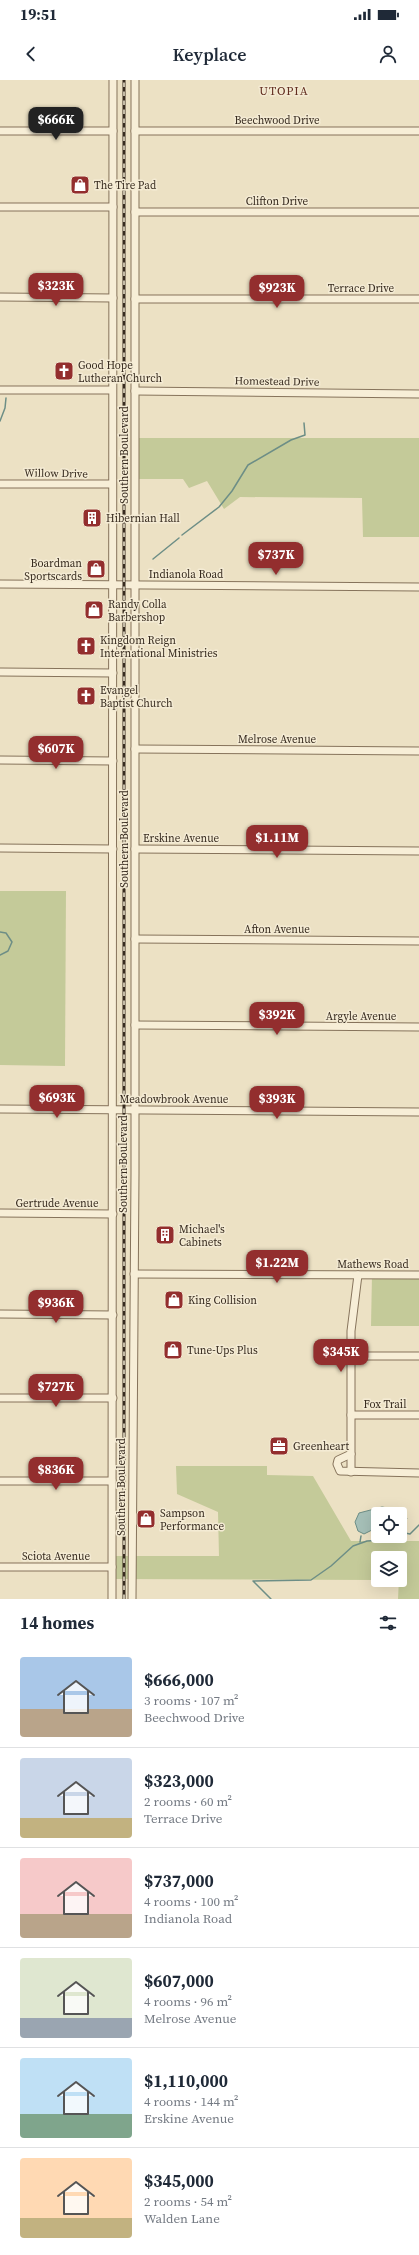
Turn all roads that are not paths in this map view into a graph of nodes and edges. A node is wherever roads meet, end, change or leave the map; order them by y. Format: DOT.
graph roads {
  1 [pos="113,80"];
  2 [pos="135,80"];
  3 [pos="0,131"];
  4 [pos="113,131"];
  5 [pos="135,131"];
  6 [pos="419,131"];
  7 [pos="0,207"];
  8 [pos="113,207"];
  9 [pos="135,212"];
  10 [pos="419,212"];
  11 [pos="0,297"];
  12 [pos="112,298"];
  13 [pos="135,299"];
  14 [pos="419,299"];
  15 [pos="0,390"];
  16 [pos="112,390"];
  17 [pos="135,391"];
  18 [pos="419,394"];
  19 [pos="0,484"];
  20 [pos="112,484"];
  21 [pos="0,584"];
  22 [pos="113,585"];
  23 [pos="134,585"];
  24 [pos="419,587"];
  25 [pos="0,672"];
  26 [pos="113,673"];
  27 [pos="135,749"];
  28 [pos="419,750"];
  29 [pos="0,760"];
  30 [pos="113,761"];
  31 [pos="0,848"];
  32 [pos="113,849"];
  33 [pos="135,849"];
  34 [pos="419,851"];
  35 [pos="135,939"];
  36 [pos="419,941"];
  37 [pos="135,1025"];
  38 [pos="419,1027"];
  39 [pos="0,1109"];
  40 [pos="113,1110"];
  41 [pos="134,1110"];
  42 [pos="419,1112"];
  43 [pos="0,1214"];
  44 [pos="113,1214"];
  45 [pos="134,1274"];
  46 [pos="358,1275"];
  47 [pos="419,1275"];
  48 [pos="0,1314"];
  49 [pos="113,1315"];
  50 [pos="351,1356"];
  51 [pos="419,1356"];
  52 [pos="0,1398"];
  53 [pos="113,1398"];
  54 [pos="351,1414"];
  55 [pos="419,1414"];
  56 [pos="351,1454"];
  57 [pos="351,1472"];
  58 [pos="419,1473"];
  59 [pos="0,1481"];
  60 [pos="112,1481"];
  61 [pos="0,1567"];
  62 [pos="112,1567"];
  63 [pos="112,1599"];
  64 [pos="132,1599"];
  1 -- 4 [label="street, Southern Boulevard"];
  2 -- 5 [label="street, Southern Boulevard"];
  3 -- 4 [label="street"];
  4 -- 8 [label="street, Southern Boulevard"];
  5 -- 6 [label="street, Beechwood Drive"];
  5 -- 9 [label="street, Southern Boulevard"];
  7 -- 8 [label="street"];
  8 -- 12 [label="street, Southern Boulevard"];
  9 -- 10 [label="street, Clifton Drive"];
  9 -- 13 [label="street, Southern Boulevard"];
  11 -- 12 [label="street"];
  12 -- 16 [label="street, Southern Boulevard"];
  13 -- 14 [label="street, Terrace Drive"];
  13 -- 17 [label="street, Southern Boulevard"];
  15 -- 16 [label="street"];
  16 -- 20 [label="street, Southern Boulevard"];
  17 -- 18 [label="street, Homestead Drive"];
  17 -- 23 [label="street, Southern Boulevard"];
  19 -- 20 [label="street, Willow Drive"];
  20 -- 22 [label="street, Southern Boulevard"];
  21 -- 22 [label="street, Indianola Road"];
  22 -- 23 [label="street, Indianola Road"];
  22 -- 26 [label="street, Southern Boulevard"];
  23 -- 24 [label="street, Indianola Road"];
  23 -- 27 [label="street, Southern Boulevard"];
  25 -- 26 [label="street"];
  26 -- 30 [label="street, Southern Boulevard"];
  27 -- 28 [label="street, Melrose Avenue"];
  27 -- 33 [label="street, Southern Boulevard"];
  29 -- 30 [label="street"];
  30 -- 32 [label="street, Southern Boulevard"];
  31 -- 32 [label="street"];
  32 -- 40 [label="street, Southern Boulevard"];
  33 -- 34 [label="street, Erskine Avenue"];
  33 -- 35 [label="street, Southern Boulevard"];
  35 -- 36 [label="street, Afton Avenue"];
  35 -- 37 [label="street, Southern Boulevard"];
  37 -- 38 [label="street, Argyle Avenue"];
  37 -- 41 [label="street, Southern Boulevard"];
  39 -- 40 [label="street, Meadowbrook Avenue"];
  40 -- 41 [label="street, Meadowbrook Avenue"];
  40 -- 44 [label="street, Southern Boulevard"];
  41 -- 42 [label="street, Meadowbrook Avenue"];
  41 -- 45 [label="street, Southern Boulevard"];
  43 -- 44 [label="street, Gertrude Avenue"];
  44 -- 49 [label="street, Southern Boulevard"];
  45 -- 46 [label="street, Mathews Road"];
  45 -- 64 [label="street, Southern Boulevard"];
  46 -- 47 [label="street, Mathews Road"];
  46 -- 50 [label="street"];
  48 -- 49 [label="street"];
  49 -- 53 [label="street, Southern Boulevard"];
  50 -- 51 [label="street"];
  50 -- 54 [label="street"];
  52 -- 53 [label="street"];
  53 -- 60 [label="street, Southern Boulevard"];
  54 -- 55 [label="street, Fox Trail"];
  54 -- 56 [label="street"];
  56 -- 57 [label="street"];
  56 -- 57 [label="street"];
  57 -- 58 [label="street"];
  59 -- 60 [label="street"];
  60 -- 62 [label="street, Southern Boulevard"];
  61 -- 62 [label="street, Sciota Avenue"];
  62 -- 63 [label="street, Southern Boulevard"];
}
